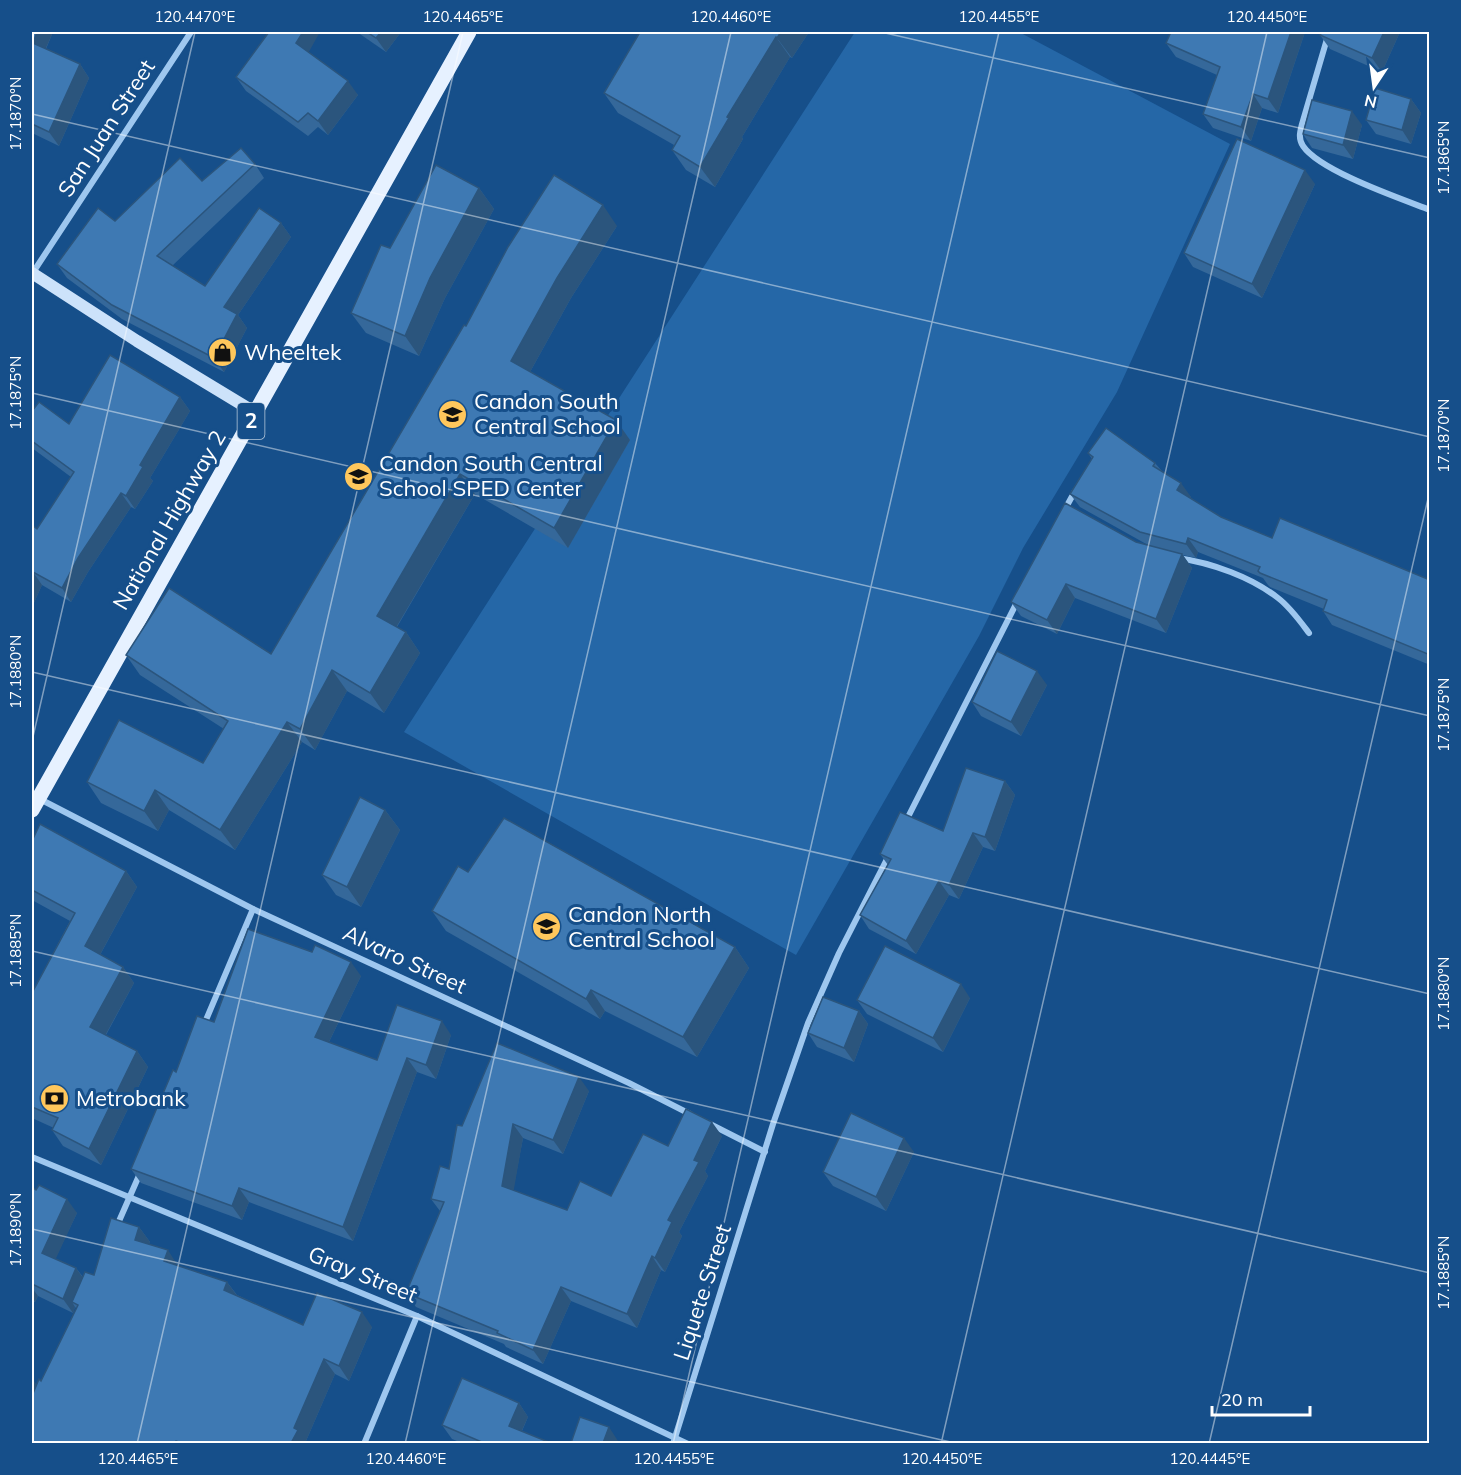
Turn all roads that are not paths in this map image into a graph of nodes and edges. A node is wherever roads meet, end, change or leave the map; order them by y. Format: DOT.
graph roads {
  1 [pos="192,32"];
  2 [pos="469,32"];
  3 [pos="1329,32"];
  4 [pos="1430,210"];
  5 [pos="32,274"];
  6 [pos="256,413"];
  7 [pos="1077,487"];
  8 [pos="1066,506"];
  9 [pos="1075,511"];
  10 [pos="1061,516"];
  11 [pos="1166,557"];
  12 [pos="1024,590"];
  13 [pos="1309,633"];
  14 [pos="34,801"];
  15 [pos="902,830"];
  16 [pos="891,851"];
  17 [pos="253,909"];
  18 [pos="198,1037"];
  19 [pos="692,1115"];
  20 [pos="702,1120"];
  21 [pos="765,1152"];
  22 [pos="32,1157"];
  23 [pos="143,1166"];
  24 [pos="129,1198"];
  25 [pos="111,1240"];
  26 [pos="417,1316"];
  27 [pos="674,1441"];
  28 [pos="364,1443"];
  29 [pos="688,1443"];
  1 -- 5 [label="street, San Juan Street"];
  2 -- 6 [label="main road, National Highway 2 / 2"];
  3 -- 4 [label="street"];
  5 -- 6 [label="main road"];
  6 -- 14 [label="main road, National Highway 2 / 2"];
  7 -- 8 [label="street"];
  8 -- 9 [label="street"];
  8 -- 10 [label="street"];
  11 -- 13 [label="street"];
  12 -- 15 [label="street"];
  14 -- 17 [label="street, Alvaro Street"];
  16 -- 21 [label="street, Liquete Street"];
  17 -- 18 [label="street"];
  17 -- 19 [label="street, Alvaro Street"];
  20 -- 21 [label="street"];
  21 -- 27 [label="street, Liquete Street"];
  22 -- 24 [label="street, Gray Street"];
  23 -- 24 [label="street"];
  24 -- 25 [label="street"];
  24 -- 26 [label="street, Gray Street"];
  26 -- 27 [label="street, Gray Street"];
  26 -- 28 [label="street"];
  27 -- 29 [label="street, Gray Street"];
}
